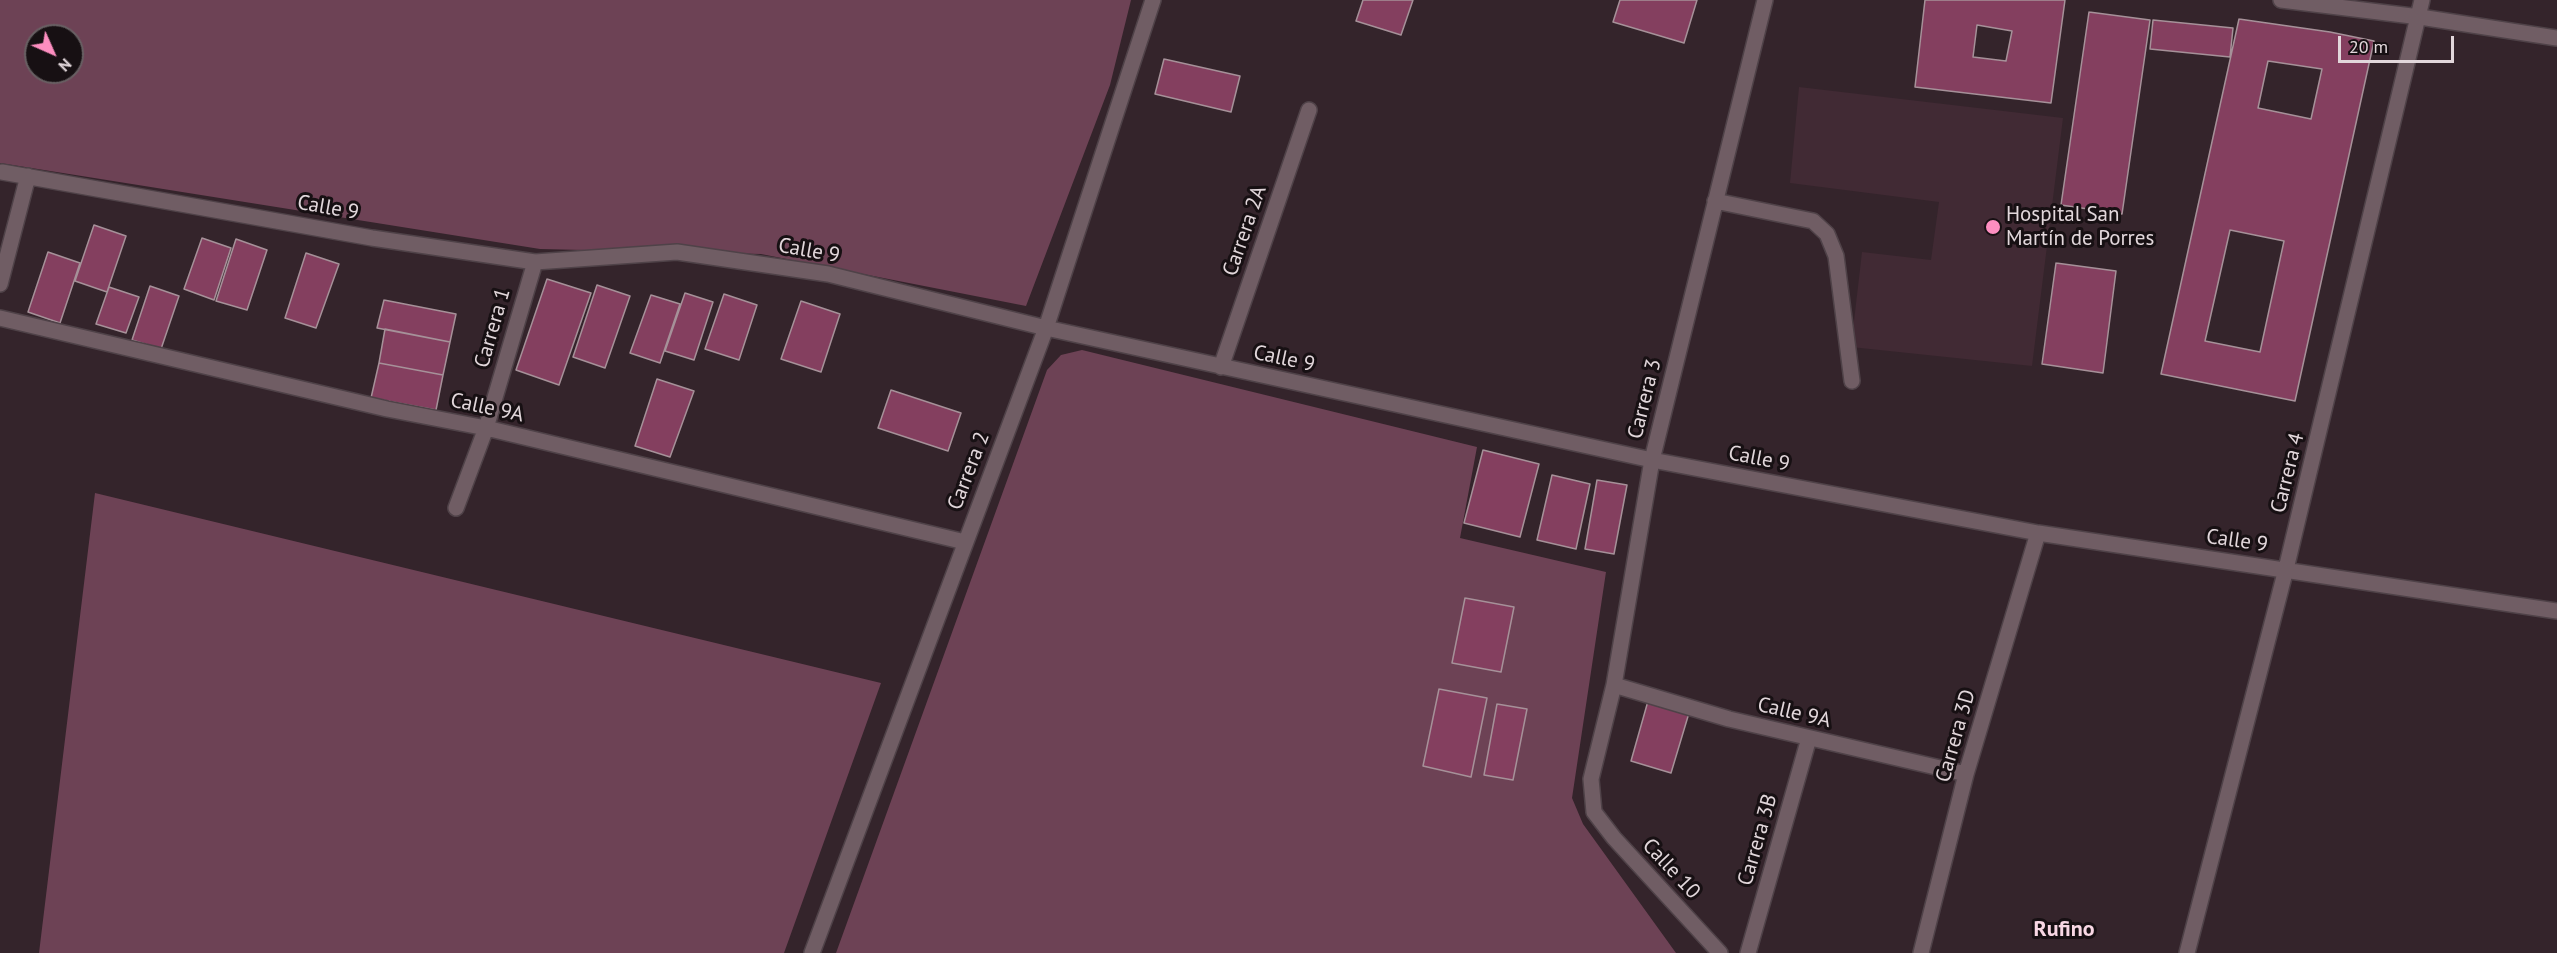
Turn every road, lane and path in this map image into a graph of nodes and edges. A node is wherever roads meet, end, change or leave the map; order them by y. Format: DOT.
graph roads {
  1 [pos="1153,0"];
  2 [pos="1765,0"];
  3 [pos="2281,0"];
  4 [pos="2422,0"];
  5 [pos="2420,17"];
  6 [pos="2557,38"];
  7 [pos="1309,110"];
  8 [pos="2,172"];
  9 [pos="28,177"];
  10 [pos="1715,201"];
  11 [pos="535,262"];
  12 [pos="0,284"];
  13 [pos="0,318"];
  14 [pos="1046,328"];
  15 [pos="1221,367"];
  16 [pos="1852,381"];
  17 [pos="486,428"];
  18 [pos="1652,460"];
  19 [pos="456,508"];
  20 [pos="2038,533"];
  21 [pos="964,542"];
  22 [pos="2286,569"];
  23 [pos="2557,611"];
  24 [pos="1614,685"];
  25 [pos="1809,738"];
  26 [pos="1966,774"];
  27 [pos="1594,812"];
  28 [pos="812,953"];
  29 [pos="1720,953"];
  30 [pos="1748,953"];
  31 [pos="1922,953"];
  32 [pos="2187,953"];
  1 -- 14 [label="street, Carrera 2"];
  2 -- 10 [label="street, Carrera 3"];
  3 -- 5 [label="street"];
  4 -- 5 [label="street, Carrera 4"];
  5 -- 6 [label="street"];
  5 -- 22 [label="street, Carrera 4"];
  7 -- 15 [label="street, Carrera 2A"];
  8 -- 9 [label="street, Calle 9"];
  9 -- 11 [label="street, Calle 9"];
  9 -- 12 [label="street"];
  10 -- 16 [label="street"];
  10 -- 18 [label="street, Carrera 3"];
  11 -- 14 [label="street, Calle 9"];
  11 -- 17 [label="street, Carrera 1"];
  13 -- 17 [label="street, Calle 9A"];
  14 -- 15 [label="street, Calle 9"];
  14 -- 21 [label="street, Carrera 2"];
  15 -- 18 [label="street, Calle 9"];
  17 -- 19 [label="street, Carrera 1"];
  17 -- 21 [label="street, Calle 9A"];
  18 -- 20 [label="street, Calle 9"];
  18 -- 24 [label="street, Carrera 3"];
  20 -- 22 [label="street, Calle 9"];
  20 -- 26 [label="street, Carrera 3D"];
  21 -- 28 [label="street, Carrera 2"];
  22 -- 23 [label="street, Calle 9"];
  22 -- 32 [label="street, Carrera 4"];
  24 -- 25 [label="street, Calle 9A"];
  24 -- 27 [label="street, Carrera 3"];
  25 -- 26 [label="street, Calle 9A"];
  25 -- 30 [label="street, Carrera 3B"];
  26 -- 31 [label="street, Carrera 3D"];
  27 -- 29 [label="street, Calle 10"];
}
